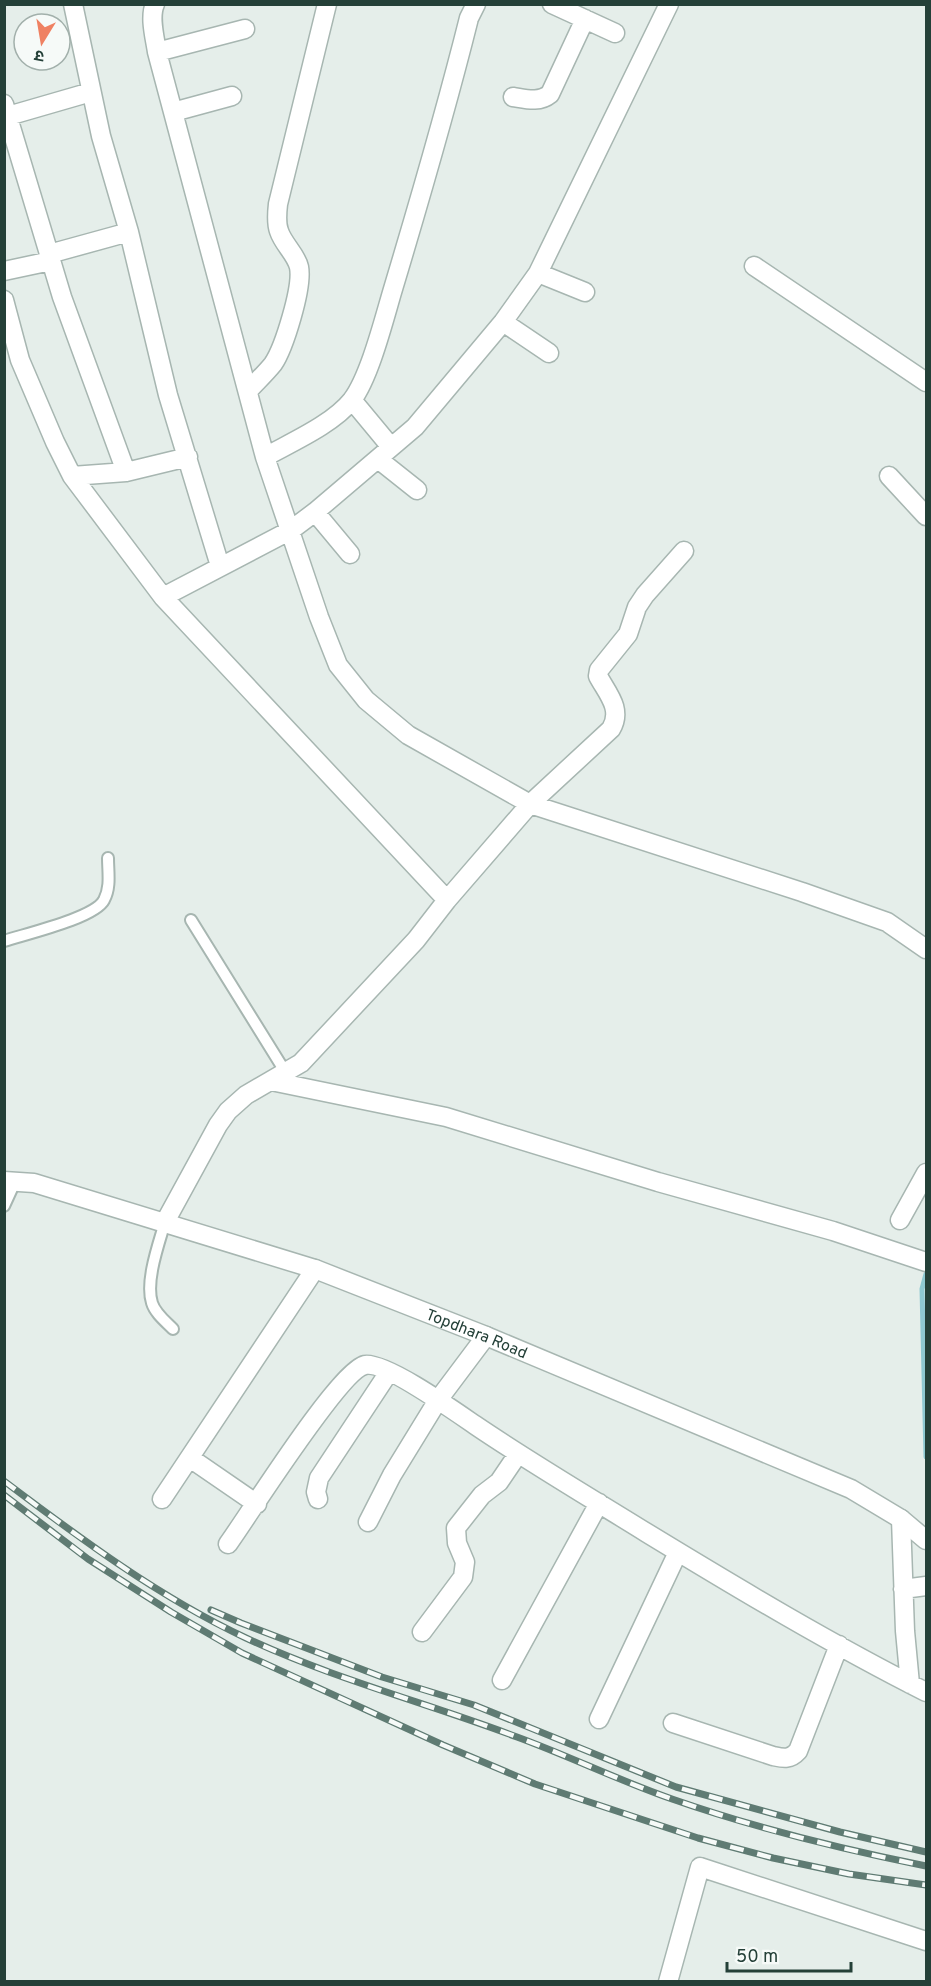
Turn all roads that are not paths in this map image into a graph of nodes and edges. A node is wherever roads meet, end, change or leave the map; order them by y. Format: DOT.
graph roads {
  1 [pos="73,4"];
  2 [pos="155,4"];
  3 [pos="327,4"];
  4 [pos="476,4"];
  5 [pos="669,4"];
  6 [pos="562,6"];
  7 [pos="585,19"];
  8 [pos="246,29"];
  9 [pos="615,33"];
  10 [pos="157,52"];
  11 [pos="91,92"];
  12 [pos="232,96"];
  13 [pos="513,97"];
  14 [pos="5,108"];
  15 [pos="173,112"];
  16 [pos="129,232"];
  17 [pos="50,257"];
  18 [pos="754,266"];
  19 [pos="4,271"];
  20 [pos="538,273"];
  21 [pos="585,292"];
  22 [pos="4,300"];
  23 [pos="503,322"];
  24 [pos="549,353"];
  25 [pos="927,382"];
  26 [pos="248,391"];
  27 [pos="352,400"];
  28 [pos="384,453"];
  29 [pos="188,457"];
  30 [pos="265,457"];
  31 [pos="126,471"];
  32 [pos="72,476"];
  33 [pos="889,476"];
  34 [pos="417,490"];
  35 [pos="315,512"];
  36 [pos="927,516"];
  37 [pos="291,530"];
  38 [pos="684,551"];
  39 [pos="350,554"];
  40 [pos="220,566"];
  41 [pos="163,597"];
  42 [pos="530,804"];
  43 [pos="108,858"];
  44 [pos="447,900"];
  45 [pos="191,920"];
  46 [pos="4,941"];
  47 [pos="927,949"];
  48 [pos="279,1077"];
  49 [pos="927,1173"];
  50 [pos="10,1181"];
  51 [pos="4,1206"];
  52 [pos="900,1220"];
  53 [pos="165,1222"];
  54 [pos="922,1261"];
  55 [pos="315,1269"];
  56 [pos="173,1329"];
  57 [pos="486,1336"];
  58 [pos="389,1372"];
  59 [pos="438,1400"];
  60 [pos="518,1454"];
  61 [pos="190,1458"];
  62 [pos="162,1499"];
  63 [pos="318,1499"];
  64 [pos="599,1503"];
  65 [pos="257,1504"];
  66 [pos="901,1519"];
  67 [pos="368,1522"];
  68 [pos="927,1540"];
  69 [pos="228,1544"];
  70 [pos="678,1552"];
  71 [pos="917,1587"];
  72 [pos="422,1632"];
  73 [pos="839,1645"];
  74 [pos="502,1680"];
  75 [pos="910,1684"];
  76 [pos="927,1692"];
  77 [pos="599,1719"];
  78 [pos="673,1724"];
  79 [pos="927,1941"];
  80 [pos="668,1982"];
  1 -- 11 [label="street"];
  2 -- 10 [label="street"];
  3 -- 26 [label="street"];
  4 -- 27 [label="street"];
  5 -- 20 [label="street"];
  6 -- 7 [label="street"];
  7 -- 9 [label="street"];
  7 -- 13 [label="street"];
  8 -- 10 [label="street"];
  10 -- 15 [label="street"];
  11 -- 14 [label="street"];
  11 -- 16 [label="street"];
  12 -- 15 [label="street"];
  14 -- 17 [label="street"];
  15 -- 26 [label="street"];
  16 -- 17 [label="street"];
  16 -- 29 [label="street"];
  17 -- 19 [label="street"];
  17 -- 31 [label="street"];
  18 -- 25 [label="street"];
  20 -- 21 [label="street"];
  20 -- 23 [label="street"];
  22 -- 32 [label="street"];
  23 -- 24 [label="street"];
  23 -- 28 [label="street"];
  26 -- 30 [label="street"];
  27 -- 28 [label="street"];
  27 -- 30 [label="street"];
  28 -- 34 [label="street"];
  28 -- 35 [label="street"];
  29 -- 31 [label="street"];
  29 -- 40 [label="street"];
  30 -- 37 [label="street"];
  31 -- 32 [label="street"];
  32 -- 41 [label="street"];
  33 -- 36 [label="street"];
  35 -- 37 [label="street"];
  35 -- 39 [label="street"];
  37 -- 40 [label="street"];
  37 -- 42 [label="street"];
  38 -- 42 [label="street"];
  40 -- 41 [label="street"];
  41 -- 44 [label="street"];
  42 -- 44 [label="street"];
  42 -- 47 [label="street"];
  43 -- 46 [label="lane"];
  44 -- 48 [label="street"];
  45 -- 48 [label="lane"];
  48 -- 53 [label="street"];
  48 -- 54 [label="street"];
  49 -- 52 [label="street"];
  50 -- 51 [label="lane"];
  50 -- 53 [label="street, Topdhara Road"];
  53 -- 55 [label="street, Topdhara Road"];
  53 -- 56 [label="lane"];
  55 -- 57 [label="street, Topdhara Road"];
  55 -- 61 [label="street"];
  57 -- 59 [label="street"];
  57 -- 66 [label="street, Topdhara Road"];
  58 -- 59 [label="street"];
  58 -- 63 [label="street"];
  58 -- 65 [label="street"];
  59 -- 60 [label="street"];
  59 -- 67 [label="street"];
  60 -- 64 [label="street"];
  60 -- 72 [label="street"];
  61 -- 62 [label="street"];
  61 -- 65 [label="street"];
  64 -- 70 [label="street"];
  64 -- 74 [label="street"];
  65 -- 69 [label="street"];
  66 -- 68 [label="street, Topdhara Road"];
  66 -- 71 [label="street"];
  70 -- 73 [label="street"];
  70 -- 77 [label="street"];
  71 -- 75 [label="street"];
  73 -- 75 [label="street"];
  73 -- 78 [label="street"];
  75 -- 76 [label="street"];
  79 -- 80 [label="street"];
}
